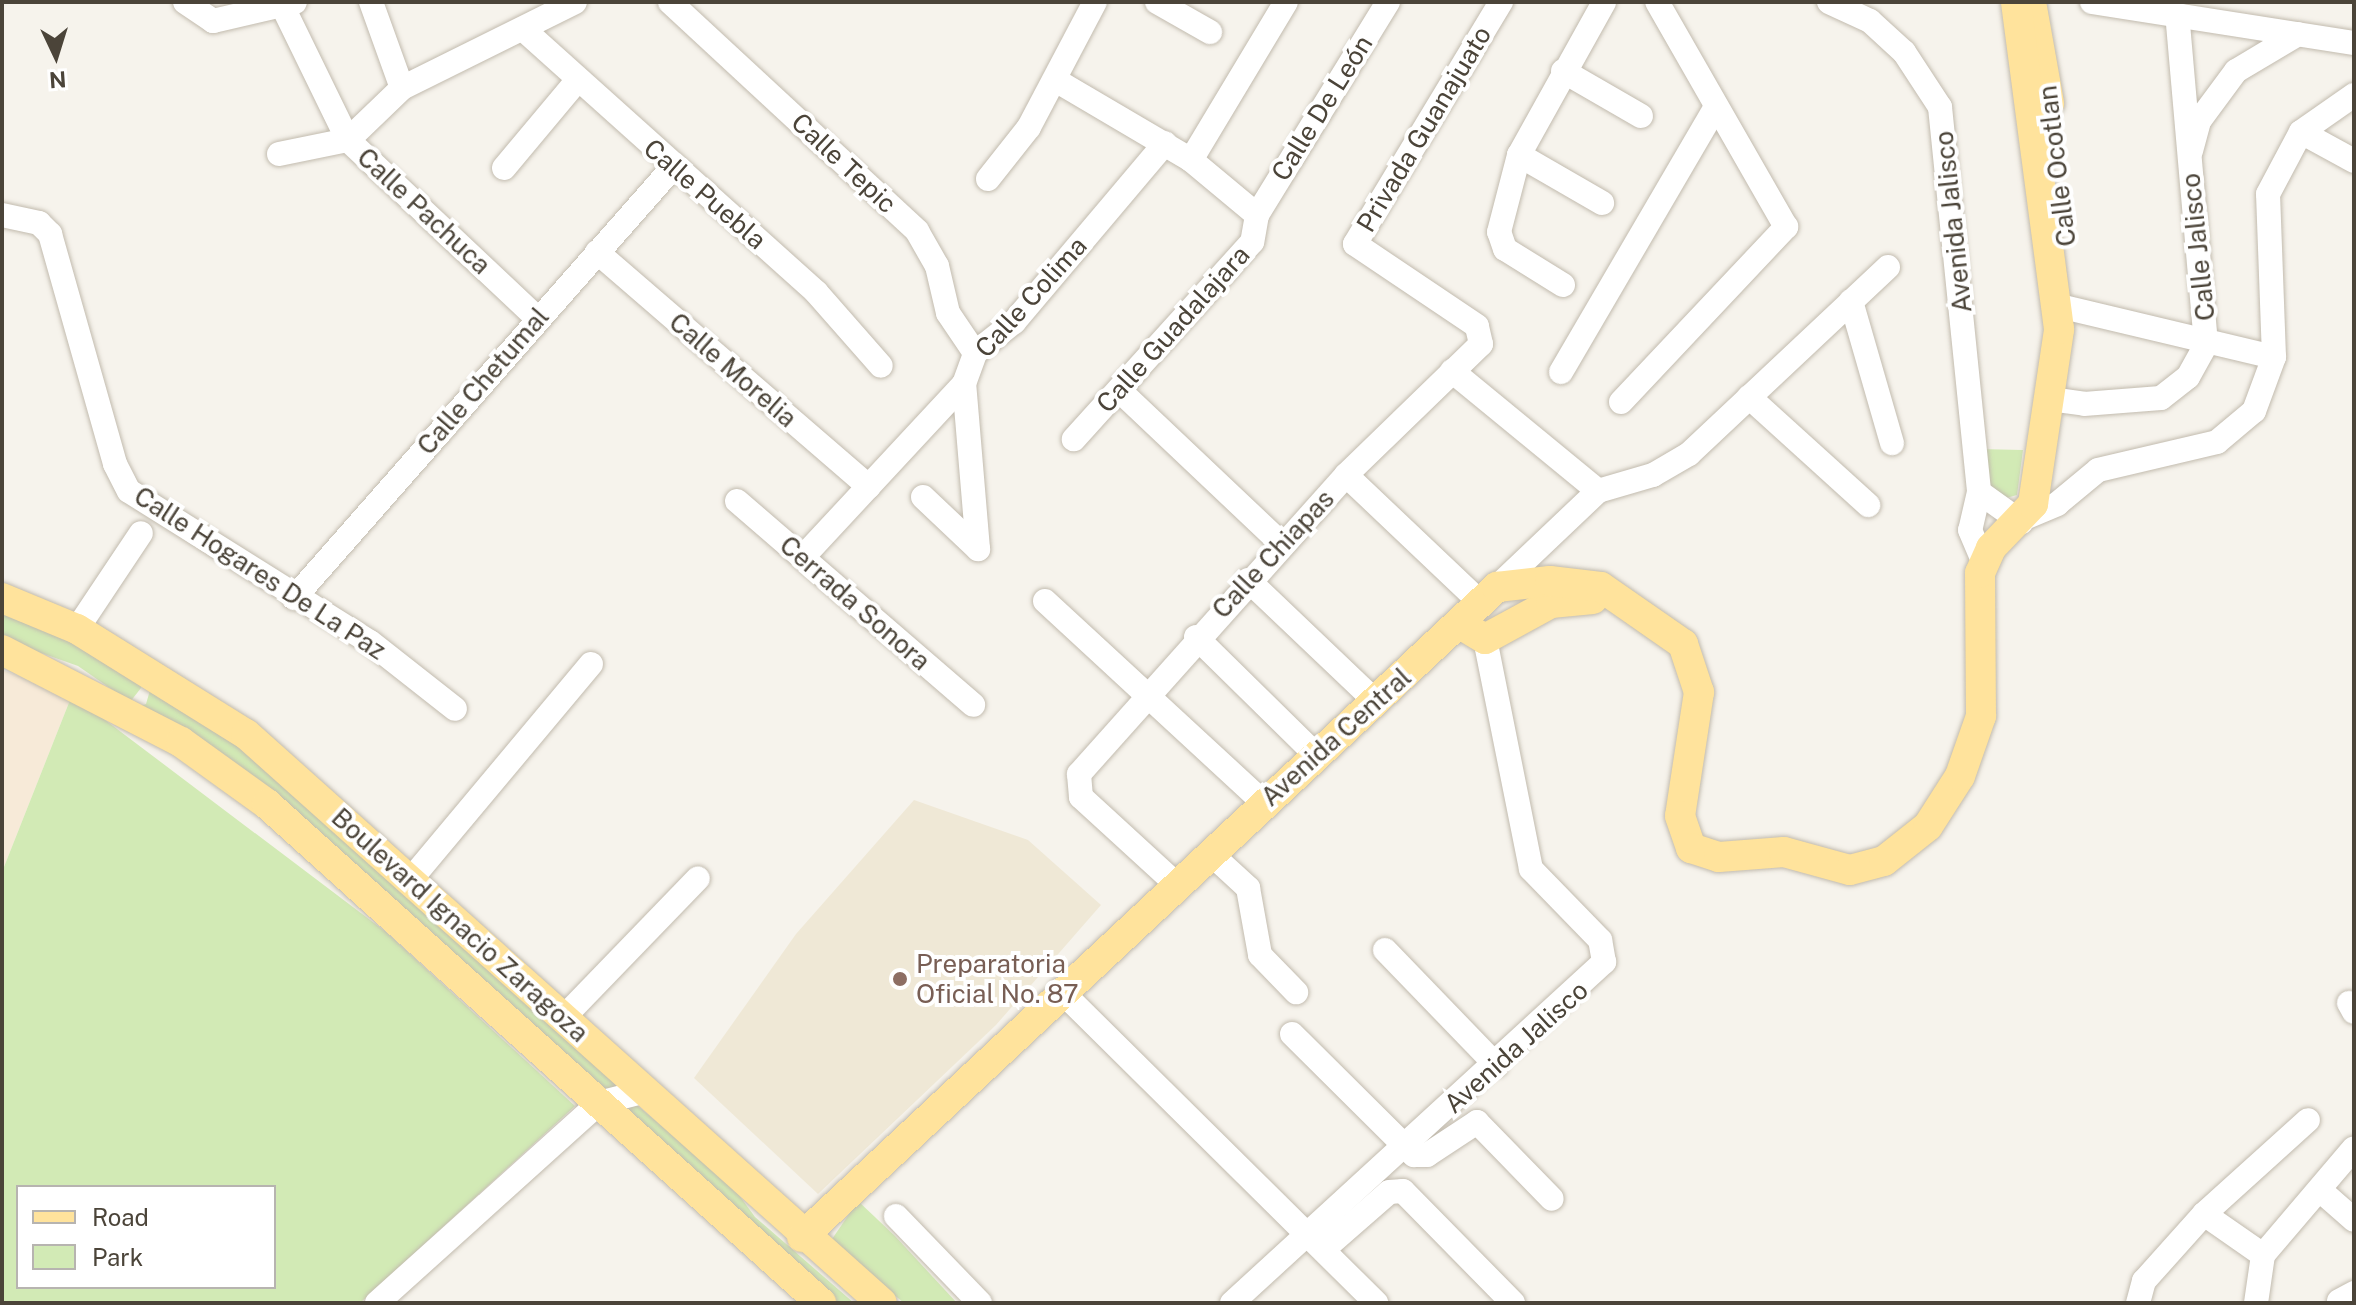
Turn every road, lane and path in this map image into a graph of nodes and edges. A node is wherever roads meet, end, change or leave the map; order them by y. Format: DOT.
graph roads {
  1 [pos="185,2"];
  2 [pos="371,2"];
  3 [pos="575,2"];
  4 [pos="670,2"];
  5 [pos="1095,2"];
  6 [pos="1157,2"];
  7 [pos="1286,2"];
  8 [pos="1388,2"];
  9 [pos="1501,2"];
  10 [pos="1604,2"];
  11 [pos="1657,2"];
  12 [pos="1829,2"];
  13 [pos="2092,2"];
  14 [pos="2028,3"];
  15 [pos="289,5"];
  16 [pos="2177,14"];
  17 [pos="523,29"];
  18 [pos="1210,32"];
  19 [pos="2298,34"];
  20 [pos="2354,43"];
  21 [pos="1563,71"];
  22 [pos="1057,81"];
  23 [pos="576,82"];
  24 [pos="402,88"];
  25 [pos="2354,95"];
  26 [pos="1716,107"];
  27 [pos="1641,116"];
  28 [pos="2301,132"];
  29 [pos="348,140"];
  30 [pos="1165,143"];
  31 [pos="279,154"];
  32 [pos="1519,155"];
  33 [pos="1191,160"];
  34 [pos="2354,161"];
  35 [pos="2189,162"];
  36 [pos="674,166"];
  37 [pos="504,168"];
  38 [pos="988,179"];
  39 [pos="1602,203"];
  40 [pos="2,215"];
  41 [pos="1257,215"];
  42 [pos="597,252"];
  43 [pos="1888,267"];
  44 [pos="1563,285"];
  45 [pos="1851,301"];
  46 [pos="2062,314"];
  47 [pos="537,318"];
  48 [pos="1483,335"];
  49 [pos="2206,344"];
  50 [pos="975,353"];
  51 [pos="2274,357"];
  52 [pos="881,366"];
  53 [pos="1452,371"];
  54 [pos="1561,372"];
  55 [pos="964,384"];
  56 [pos="1119,390"];
  57 [pos="1749,397"];
  58 [pos="2050,399"];
  59 [pos="1621,402"];
  60 [pos="1074,439"];
  61 [pos="1892,443"];
  62 [pos="1346,475"];
  63 [pos="869,487"];
  64 [pos="1598,491"];
  65 [pos="1979,492"];
  66 [pos="923,497"];
  67 [pos="737,501"];
  68 [pos="1868,505"];
  69 [pos="2024,519"];
  70 [pos="141,533"];
  71 [pos="1282,544"];
  72 [pos="803,557"];
  73 [pos="1983,561"];
  74 [pos="1248,580"];
  75 [pos="2,598"];
  76 [pos="294,598"];
  77 [pos="1045,601"];
  78 [pos="1627,602"];
  79 [pos="1481,613"];
  80 [pos="77,629"];
  81 [pos="1196,637"];
  82 [pos="2,650"];
  83 [pos="136,662"];
  84 [pos="591,664"];
  85 [pos="1143,694"];
  86 [pos="1375,701"];
  87 [pos="973,705"];
  88 [pos="118,707"];
  89 [pos="455,709"];
  90 [pos="1316,755"];
  91 [pos="1264,803"];
  92 [pos="1210,853"];
  93 [pos="412,878"];
  94 [pos="698,878"];
  95 [pos="1176,884"];
  96 [pos="1385,950"];
  97 [pos="1060,990"];
  98 [pos="1296,992"];
  99 [pos="563,1018"];
  100 [pos="1292,1034"];
  101 [pos="1496,1065"];
  102 [pos="642,1092"];
  103 [pos="599,1103"];
  104 [pos="2308,1120"];
  105 [pos="1406,1147"];
  106 [pos="2354,1148"];
  107 [pos="733,1175"];
  108 [pos="2321,1191"];
  109 [pos="1552,1199"];
  110 [pos="2204,1214"];
  111 [pos="896,1216"];
  112 [pos="2354,1220"];
  113 [pos="802,1237"];
  114 [pos="1316,1241"];
  115 [pos="2263,1255"];
  116 [pos="377,1303"];
  117 [pos="821,1303"];
  118 [pos="863,1303"];
  119 [pos="882,1303"];
  120 [pos="980,1303"];
  121 [pos="1232,1303"];
  122 [pos="1376,1303"];
  123 [pos="1513,1303"];
  124 [pos="2138,1303"];
  125 [pos="2256,1303"];
  1 -- 15 [label="street"];
  2 -- 24 [label="street"];
  3 -- 17 [label="street"];
  4 -- 50 [label="street, Calle Tepic"];
  5 -- 22 [label="street"];
  6 -- 18 [label="street"];
  7 -- 33 [label="street"];
  8 -- 41 [label="street, Calle De León"];
  9 -- 48 [label="street, Privada Guanajuato"];
  10 -- 21 [label="street"];
  11 -- 26 [label="street"];
  12 -- 65 [label="street, Avenida Jalisco"];
  13 -- 16 [label="street"];
  14 -- 46 [label="main road, Calle Ocotlan"];
  15 -- 29 [label="street, Calle Pachuca"];
  16 -- 19 [label="street"];
  16 -- 35 [label="street, Calle Jalisco"];
  17 -- 23 [label="street, Calle Puebla"];
  17 -- 24 [label="street"];
  19 -- 20 [label="street"];
  19 -- 35 [label="street"];
  21 -- 27 [label="street"];
  21 -- 32 [label="street"];
  22 -- 30 [label="street, Calle Guadalajara"];
  22 -- 38 [label="street"];
  23 -- 36 [label="street, Calle Puebla"];
  23 -- 37 [label="street"];
  24 -- 29 [label="street"];
  25 -- 28 [label="street"];
  26 -- 54 [label="street"];
  26 -- 59 [label="street"];
  28 -- 34 [label="street"];
  28 -- 51 [label="street"];
  29 -- 31 [label="street"];
  29 -- 47 [label="street, Calle Pachuca"];
  30 -- 33 [label="street, Calle Guadalajara"];
  30 -- 50 [label="street, Calle Colima"];
  32 -- 39 [label="street"];
  32 -- 44 [label="street"];
  33 -- 41 [label="street, Calle Guadalajara"];
  35 -- 49 [label="street, Calle Jalisco"];
  36 -- 42 [label="street, Calle Chetumal"];
  36 -- 52 [label="street, Calle Puebla"];
  40 -- 76 [label="street, Calle Hogares De La Paz"];
  41 -- 56 [label="street, Calle Guadalajara"];
  42 -- 47 [label="street, Calle Chetumal"];
  42 -- 63 [label="street, Calle Morelia"];
  43 -- 45 [label="street, Avenida Central"];
  45 -- 57 [label="street, Avenida Central"];
  45 -- 61 [label="street"];
  46 -- 49 [label="street"];
  46 -- 58 [label="main road, Calle Ocotlan"];
  47 -- 76 [label="street, Calle Chetumal"];
  48 -- 53 [label="street, Calle Chiapas"];
  49 -- 51 [label="street"];
  49 -- 58 [label="street, Calle Jalisco"];
  50 -- 55 [label="street, Calle Colima"];
  51 -- 69 [label="street"];
  53 -- 62 [label="street, Calle Chiapas"];
  53 -- 64 [label="street"];
  55 -- 63 [label="street, Calle Colima"];
  55 -- 66 [label="street"];
  56 -- 60 [label="street, Calle Guadalajara"];
  56 -- 71 [label="street"];
  57 -- 64 [label="street, Avenida Central"];
  57 -- 68 [label="street"];
  58 -- 69 [label="main road, Calle Ocotlan"];
  62 -- 71 [label="street, Calle Chiapas"];
  62 -- 79 [label="street"];
  63 -- 72 [label="street, Calle Colima"];
  64 -- 79 [label="street, Avenida Central"];
  65 -- 69 [label="street"];
  65 -- 73 [label="street, Avenida Jalisco"];
  67 -- 72 [label="street, Cerrada Sonora"];
  69 -- 73 [label="main road"];
  70 -- 80 [label="street"];
  71 -- 74 [label="street, Calle Chiapas"];
  72 -- 87 [label="street, Cerrada Sonora"];
  73 -- 78 [label="main road, Avenida Jalisco"];
  74 -- 81 [label="street, Calle Chiapas"];
  74 -- 86 [label="street"];
  75 -- 80 [label="main road, Boulevard Ignacio Zaragoza"];
  76 -- 89 [label="street, Calle Hogares De La Paz"];
  77 -- 85 [label="street"];
  78 -- 79 [label="main road"];
  78 -- 79 [label="main road, Avenida Jalisco"];
  79 -- 86 [label="main road, Avenida Central"];
  79 -- 101 [label="street, Avenida Jalisco"];
  80 -- 83 [label="main road, Boulevard Ignacio Zaragoza"];
  81 -- 85 [label="street, Calle Chiapas"];
  81 -- 90 [label="street"];
  82 -- 88 [label="main road, Boulevard Ignacio Zaragoza"];
  83 -- 88 [label="main road"];
  83 -- 93 [label="main road, Boulevard Ignacio Zaragoza"];
  84 -- 93 [label="street"];
  85 -- 91 [label="street"];
  85 -- 95 [label="street, Calle Chiapas"];
  86 -- 90 [label="main road, Avenida Central"];
  88 -- 103 [label="main road, Boulevard Ignacio Zaragoza"];
  90 -- 91 [label="main road, Avenida Central"];
  91 -- 92 [label="main road, Avenida Central"];
  92 -- 95 [label="main road, Avenida Central"];
  92 -- 98 [label="street"];
  93 -- 99 [label="main road, Boulevard Ignacio Zaragoza"];
  94 -- 99 [label="street"];
  95 -- 97 [label="main road, Avenida Central"];
  96 -- 101 [label="street"];
  97 -- 113 [label="main road, Avenida Central"];
  97 -- 114 [label="street"];
  99 -- 102 [label="main road, Boulevard Ignacio Zaragoza"];
  100 -- 105 [label="street"];
  101 -- 105 [label="street, Avenida Jalisco"];
  102 -- 103 [label="street"];
  102 -- 107 [label="main road, Boulevard Ignacio Zaragoza"];
  103 -- 116 [label="street"];
  103 -- 117 [label="main road, Boulevard Ignacio Zaragoza"];
  104 -- 110 [label="street"];
  105 -- 109 [label="street"];
  105 -- 114 [label="street, Avenida Jalisco"];
  106 -- 108 [label="street"];
  107 -- 113 [label="main road, Boulevard Ignacio Zaragoza"];
  107 -- 118 [label="main road"];
  108 -- 112 [label="street"];
  108 -- 115 [label="street"];
  110 -- 115 [label="street"];
  110 -- 124 [label="street"];
  111 -- 120 [label="street"];
  113 -- 119 [label="main road, Boulevard Ignacio Zaragoza"];
  114 -- 121 [label="street, Avenida Jalisco"];
  114 -- 122 [label="street"];
  114 -- 123 [label="street"];
  115 -- 125 [label="street"];
}
